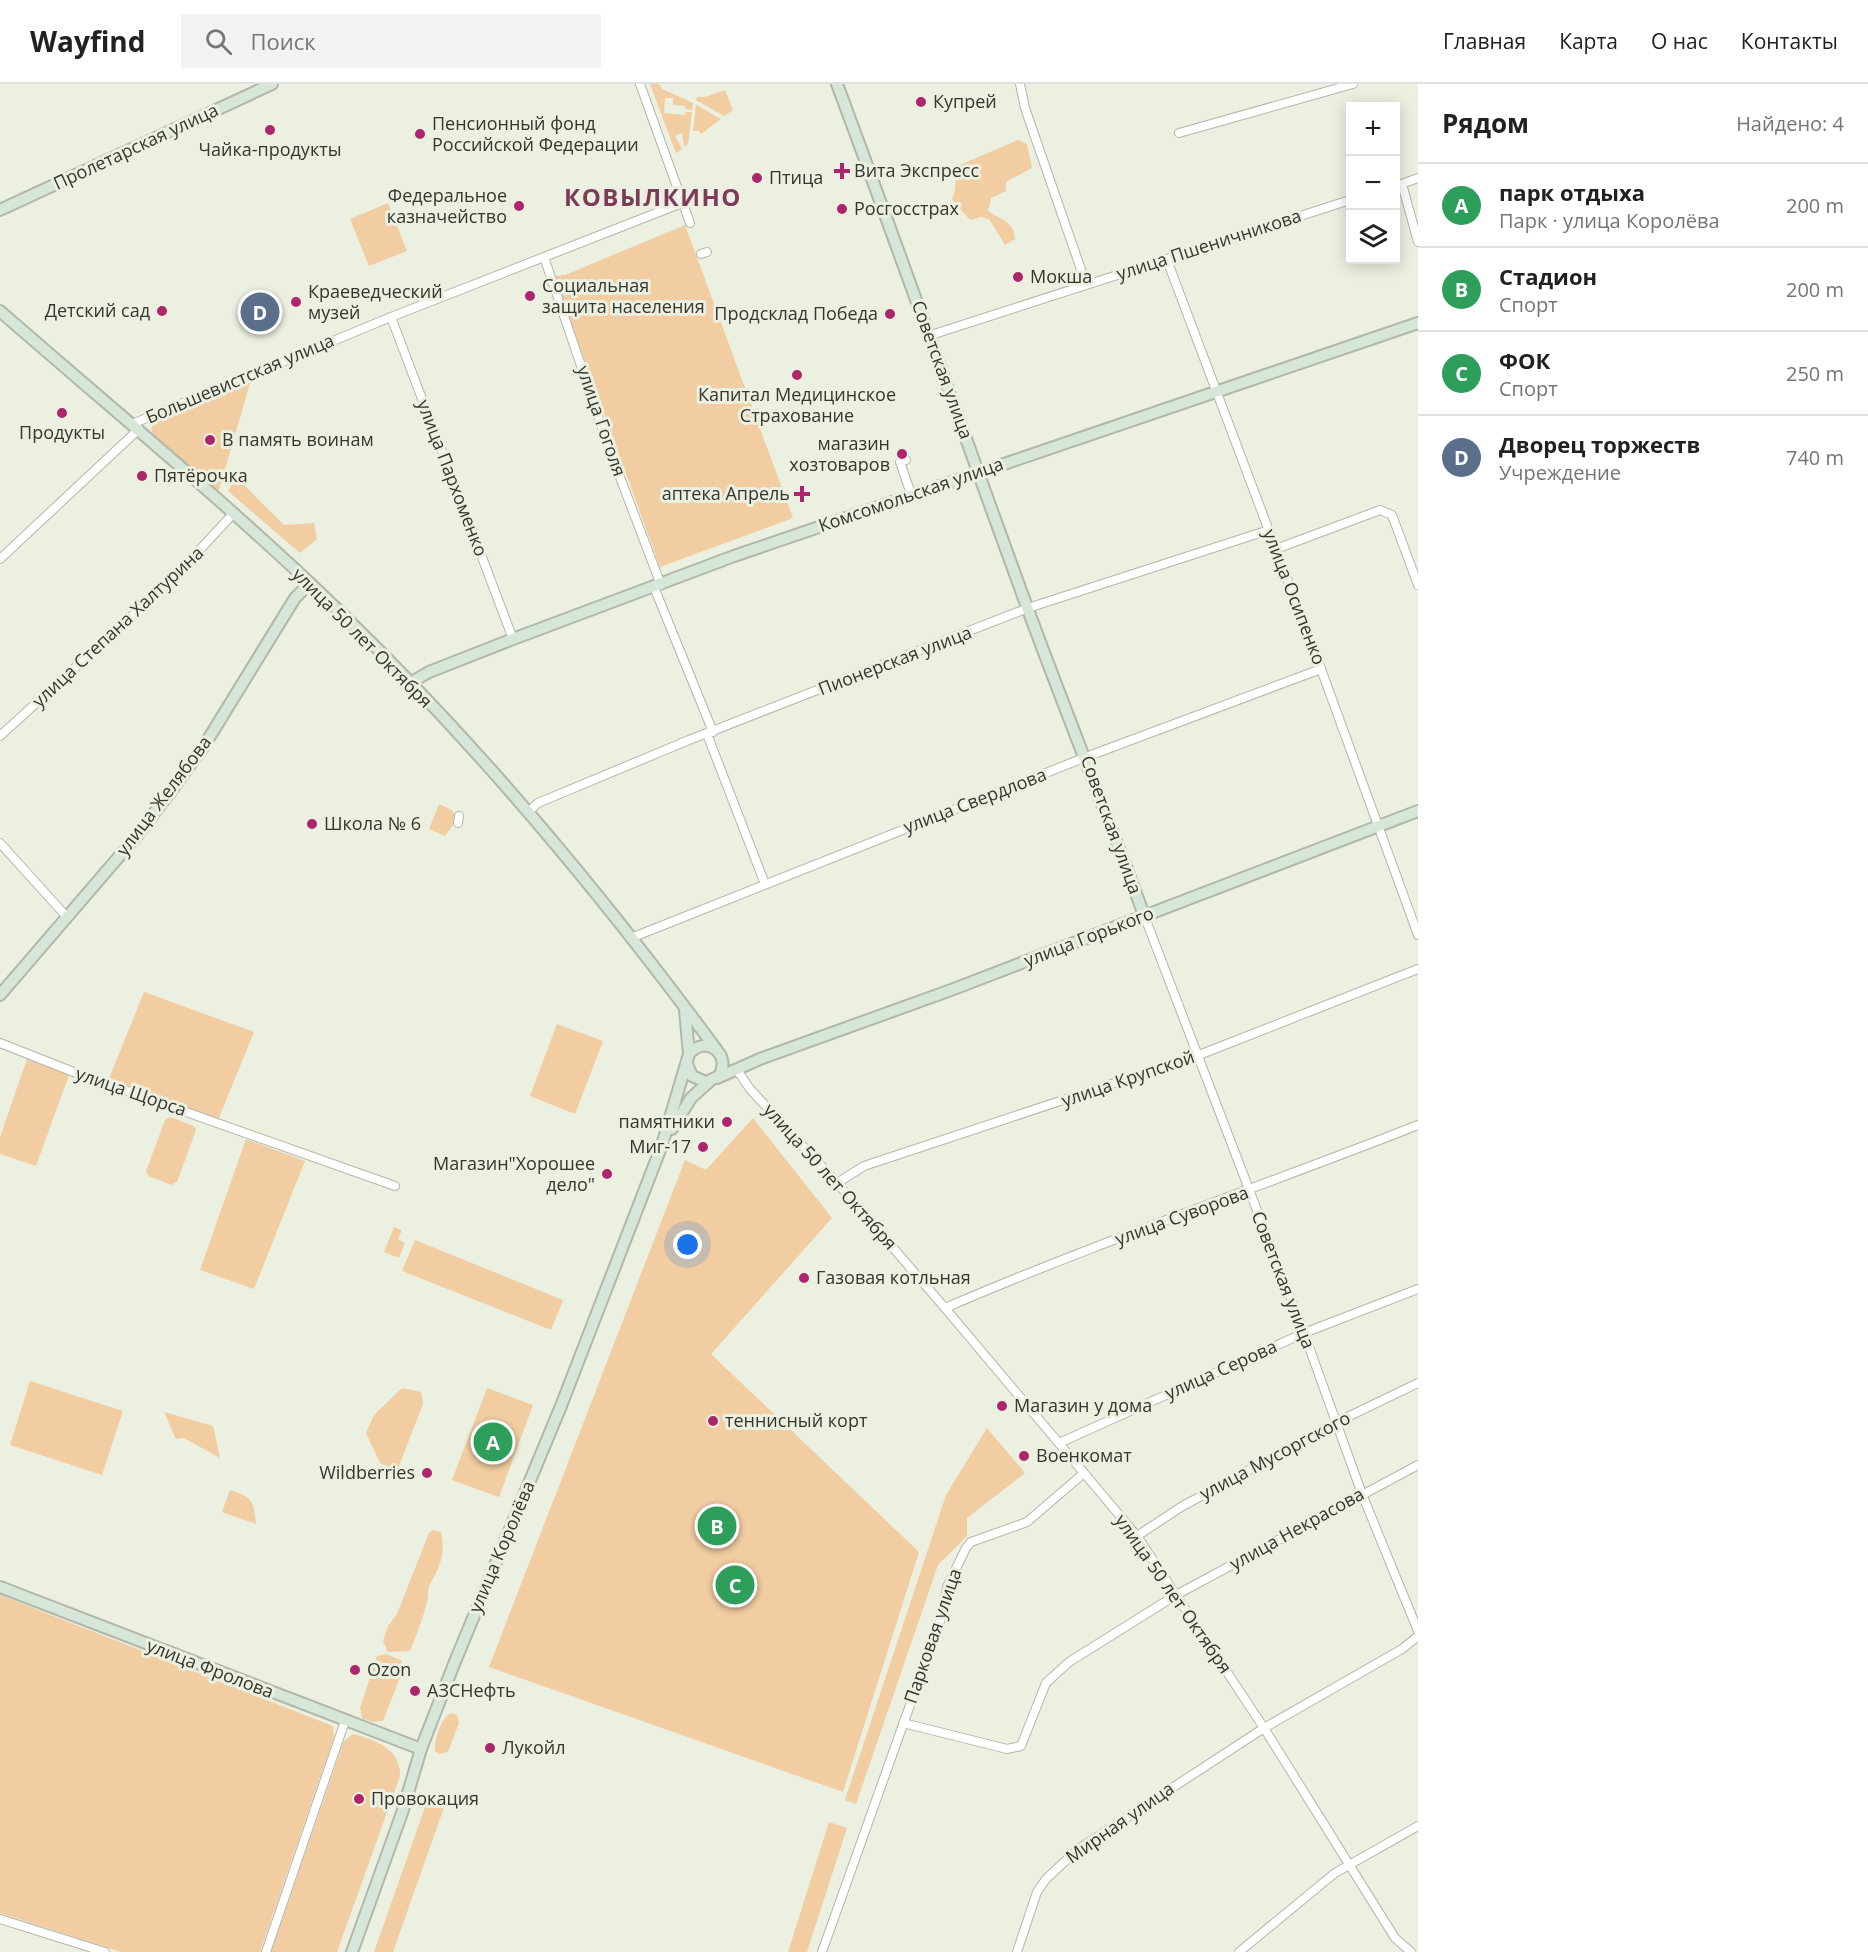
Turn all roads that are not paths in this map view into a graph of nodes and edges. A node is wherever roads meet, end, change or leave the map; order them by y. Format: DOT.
graph roads {
  1 [pos="272,84"];
  2 [pos="640,84"];
  3 [pos="837,84"];
  4 [pos="1020,84"];
  5 [pos="1353,84"];
  6 [pos="1179,133"];
  7 [pos="1418,178"];
  8 [pos="1400,185"];
  9 [pos="1400,188"];
  10 [pos="1346,201"];
  11 [pos="682,203"];
  12 [pos="0,210"];
  13 [pos="690,223"];
  14 [pos="1418,242"];
  15 [pos="544,257"];
  16 [pos="1167,260"];
  17 [pos="1086,284"];
  18 [pos="0,311"];
  19 [pos="391,317"];
  20 [pos="1418,323"];
  21 [pos="931,335"];
  22 [pos="1217,391"];
  23 [pos="136,427"];
  24 [pos="904,458"];
  25 [pos="980,472"];
  26 [pos="911,494"];
  27 [pos="232,515"];
  28 [pos="1269,530"];
  29 [pos="1276,549"];
  30 [pos="0,559"];
  31 [pos="1416,575"];
  32 [pos="309,584"];
  33 [pos="1418,585"];
  34 [pos="658,586"];
  35 [pos="1028,608"];
  36 [pos="513,639"];
  37 [pos="1321,669"];
  38 [pos="410,682"];
  39 [pos="710,733"];
  40 [pos="0,736"];
  41 [pos="1086,757"];
  42 [pos="1418,811"];
  43 [pos="528,812"];
  44 [pos="1378,827"];
  45 [pos="0,843"];
  46 [pos="765,884"];
  47 [pos="1144,915"];
  48 [pos="66,916"];
  49 [pos="1418,936"];
  50 [pos="632,938"];
  51 [pos="1418,969"];
  52 [pos="0,995"];
  53 [pos="683,1004"];
  54 [pos="0,1043"];
  55 [pos="718,1051"];
  56 [pos="1199,1055"];
  57 [pos="688,1059"];
  58 [pos="760,1059"];
  59 [pos="737,1070"];
  60 [pos="712,1080"];
  61 [pos="1418,1125"];
  62 [pos="662,1145"];
  63 [pos="837,1183"];
  64 [pos="395,1186"];
  65 [pos="1250,1191"];
  66 [pos="1418,1289"];
  67 [pos="945,1308"];
  68 [pos="1304,1333"];
  69 [pos="1418,1383"];
  70 [pos="1337,1422"];
  71 [pos="1059,1443"];
  72 [pos="1418,1465"];
  73 [pos="1084,1473"];
  74 [pos="1362,1494"];
  75 [pos="1137,1536"];
  76 [pos="0,1587"];
  77 [pos="1176,1595"];
  78 [pos="1418,1633"];
  79 [pos="345,1721"];
  80 [pos="903,1723"];
  81 [pos="1264,1728"];
  82 [pos="421,1749"];
  83 [pos="1418,1826"];
  84 [pos="1348,1864"];
  85 [pos="0,1919"];
  86 [pos="105,1952"];
  87 [pos="266,1952"];
  88 [pos="352,1952"];
  89 [pos="822,1952"];
  90 [pos="1017,1952"];
  91 [pos="1239,1952"];
  92 [pos="1411,1952"];
  1 -- 12 [label="street, Пролетарская улица"];
  2 -- 11 [label="street"];
  3 -- 21 [label="street, Советская улица"];
  4 -- 17 [label="street"];
  5 -- 6 [label="street"];
  7 -- 8 [label="street"];
  9 -- 14 [label="street"];
  10 -- 16 [label="street, улица Пшеничникова"];
  11 -- 13 [label="street"];
  11 -- 15 [label="street, Большевистская улица"];
  15 -- 19 [label="street, Большевистская улица"];
  15 -- 34 [label="street, улица Гоголя"];
  16 -- 17 [label="street, улица Пшеничникова"];
  16 -- 22 [label="street, улица Осипенко"];
  17 -- 21 [label="street, улица Пшеничникова"];
  18 -- 23 [label="street, улица 50 лет Октября"];
  19 -- 23 [label="street, Большевистская улица"];
  19 -- 36 [label="street, улица Пархоменко"];
  20 -- 22 [label="street, Комсомольская улица"];
  21 -- 25 [label="street, Советская улица"];
  22 -- 25 [label="street, Комсомольская улица"];
  22 -- 28 [label="street, улица Осипенко"];
  23 -- 27 [label="street, улица 50 лет Октября"];
  23 -- 30 [label="street, Большевистская улица"];
  24 -- 26 [label="street"];
  25 -- 26 [label="street, Комсомольская улица"];
  25 -- 35 [label="street, Советская улица"];
  26 -- 34 [label="street, Комсомольская улица"];
  27 -- 32 [label="street, улица 50 лет Октября"];
  27 -- 40 [label="street, улица Степана Халтурина"];
  28 -- 29 [label="street, улица Осипенко"];
  28 -- 35 [label="street, Пионерская улица"];
  29 -- 31 [label="street"];
  29 -- 37 [label="street, улица Осипенко"];
  31 -- 33 [label="street"];
  32 -- 38 [label="street, улица 50 лет Октября"];
  32 -- 48 [label="street, улица Желябова"];
  34 -- 36 [label="street, Комсомольская улица"];
  34 -- 39 [label="street, улица Гоголя"];
  35 -- 39 [label="street, Пионерская улица"];
  35 -- 41 [label="street, Советская улица"];
  36 -- 38 [label="street, Комсомольская улица"];
  37 -- 41 [label="street, улица Свердлова"];
  37 -- 44 [label="street, улица Осипенко"];
  38 -- 43 [label="street, улица 50 лет Октября"];
  39 -- 43 [label="street, Пионерская улица"];
  39 -- 46 [label="street, улица Гоголя"];
  41 -- 46 [label="street, улица Свердлова"];
  41 -- 47 [label="street, Советская улица"];
  42 -- 44 [label="street, улица Горького"];
  43 -- 50 [label="street, улица 50 лет Октября"];
  44 -- 47 [label="street, улица Горького"];
  44 -- 49 [label="street, улица Осипенко"];
  45 -- 48 [label="street"];
  46 -- 50 [label="street, улица Свердлова"];
  47 -- 56 [label="street, Советская улица"];
  47 -- 58 [label="street, улица Горького"];
  48 -- 52 [label="street, улица Желябова"];
  50 -- 53 [label="street, улица 50 лет Октября"];
  51 -- 56 [label="street, улица Крупской"];
  53 -- 55 [label="street, улица 50 лет Октября"];
  53 -- 57 [label="street, улица 50 лет Октября"];
  54 -- 64 [label="street, улица Щорса"];
  55 -- 57 [label="street"];
  55 -- 58 [label="street, улица Горького"];
  55 -- 60 [label="street"];
  56 -- 63 [label="street, улица Крупской"];
  56 -- 65 [label="street, Советская улица"];
  57 -- 60 [label="street"];
  57 -- 62 [label="street, улица Королёва"];
  58 -- 59 [label="street, улица Горького"];
  59 -- 60 [label="street, улица Горького"];
  59 -- 63 [label="street, улица 50 лет Октября"];
  60 -- 62 [label="street, улица Королёва"];
  61 -- 65 [label="street, улица Суворова"];
  62 -- 82 [label="street, улица Королёва"];
  63 -- 67 [label="street, улица 50 лет Октября"];
  65 -- 67 [label="street, улица Суворова"];
  65 -- 68 [label="street, Советская улица"];
  66 -- 68 [label="street, улица Серова"];
  67 -- 71 [label="street, улица 50 лет Октября"];
  68 -- 70 [label="street, Советская улица"];
  68 -- 71 [label="street, улица Серова"];
  69 -- 70 [label="street, улица Мусоргского"];
  70 -- 74 [label="street, Советская улица"];
  70 -- 75 [label="street, улица Мусоргского"];
  71 -- 73 [label="street, улица 50 лет Октября"];
  72 -- 74 [label="street, улица Некрасова"];
  73 -- 75 [label="street, улица 50 лет Октября"];
  73 -- 80 [label="street, Парковая улица"];
  74 -- 77 [label="street, улица Некрасова"];
  74 -- 78 [label="street, Советская улица"];
  75 -- 77 [label="street, улица 50 лет Октября"];
  76 -- 79 [label="street, улица Фролова"];
  77 -- 80 [label="street, Парковая улица"];
  77 -- 81 [label="street, улица 50 лет Октября"];
  78 -- 81 [label="street, Мирная улица"];
  79 -- 82 [label="street, улица Фролова"];
  79 -- 87 [label="street"];
  80 -- 89 [label="street, Парковая улица"];
  81 -- 84 [label="street, улица 50 лет Октября"];
  81 -- 90 [label="street, Мирная улица"];
  82 -- 88 [label="street, улица Королёва"];
  83 -- 84 [label="street"];
  84 -- 91 [label="street"];
  84 -- 92 [label="street, улица 50 лет Октября"];
  85 -- 86 [label="street"];
}
